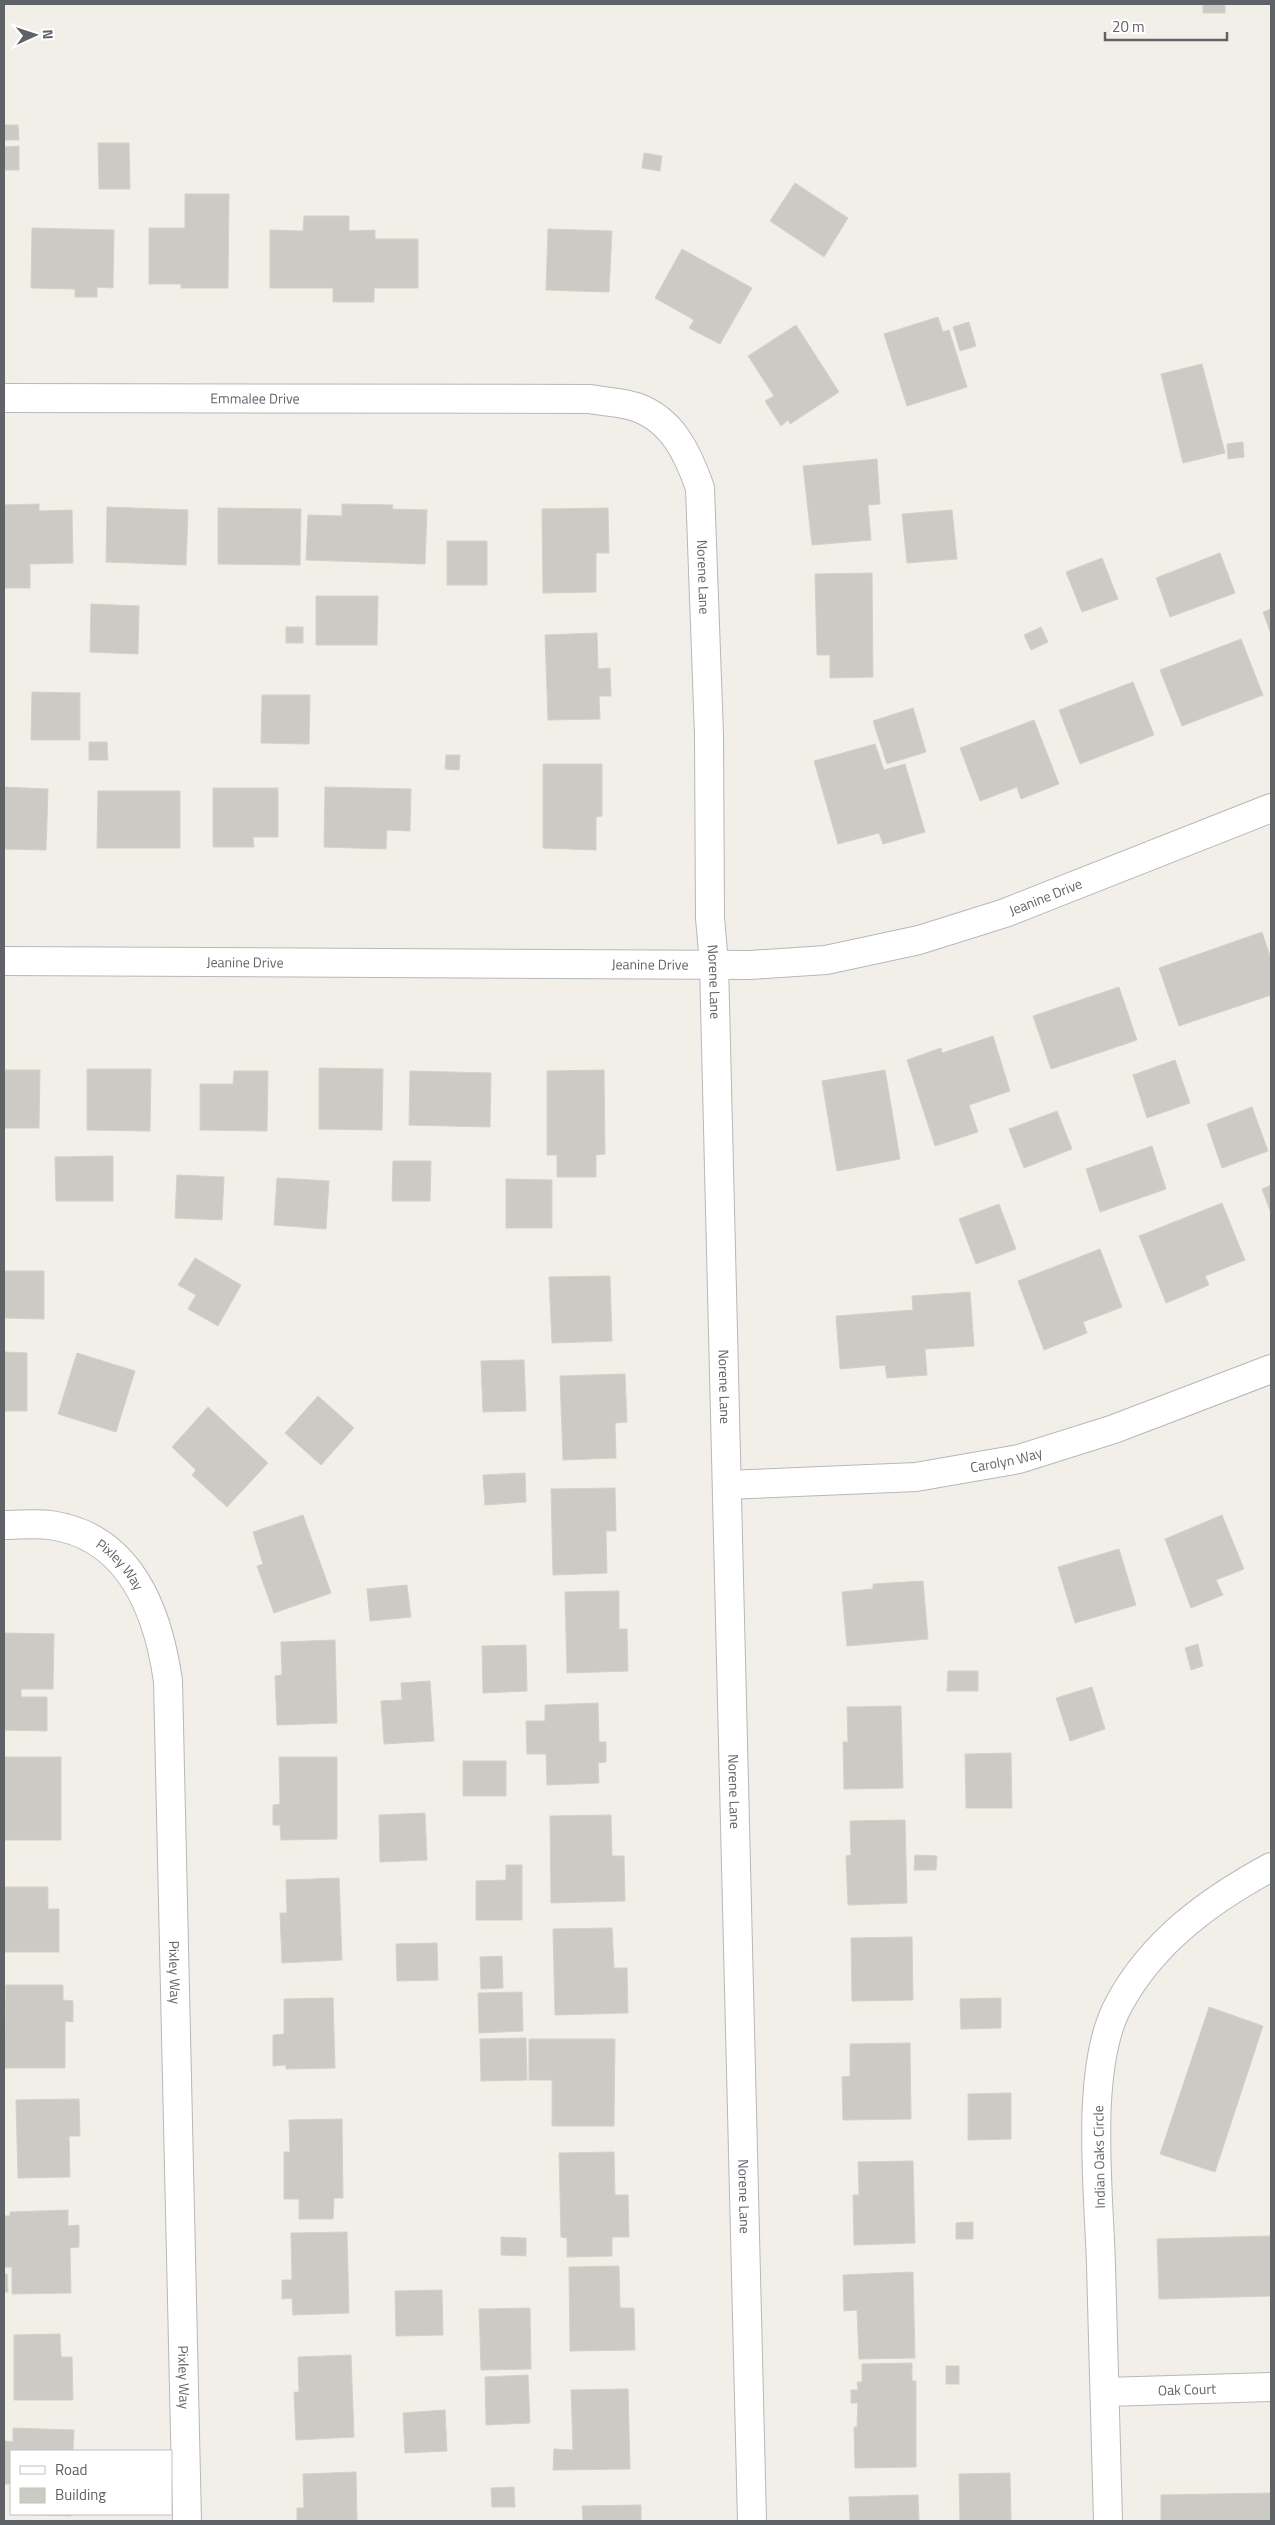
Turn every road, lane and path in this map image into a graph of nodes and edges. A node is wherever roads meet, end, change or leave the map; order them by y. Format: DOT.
graph roads {
  1 [pos="4,398"];
  2 [pos="507,399"];
  3 [pos="1271,808"];
  4 [pos="4,960"];
  5 [pos="714,963"];
  6 [pos="1271,1369"];
  7 [pos="727,1486"];
  8 [pos="4,1525"];
  9 [pos="1271,1867"];
  10 [pos="1271,2387"];
  11 [pos="1105,2392"];
  12 [pos="187,2521"];
  13 [pos="752,2521"];
  14 [pos="1108,2521"];
  1 -- 2 [label="street, Emmalee Drive"];
  2 -- 5 [label="street, Norene Lane"];
  3 -- 5 [label="street, Jeanine Drive"];
  4 -- 5 [label="street, Jeanine Drive"];
  5 -- 7 [label="street, Norene Lane"];
  6 -- 7 [label="street, Carolyn Way"];
  7 -- 13 [label="street, Norene Lane"];
  8 -- 12 [label="street, Pixley Way"];
  9 -- 11 [label="street, Indian Oaks Circle"];
  10 -- 11 [label="street, Oak Court"];
  11 -- 14 [label="street, Indian Oaks Circle"];
}
